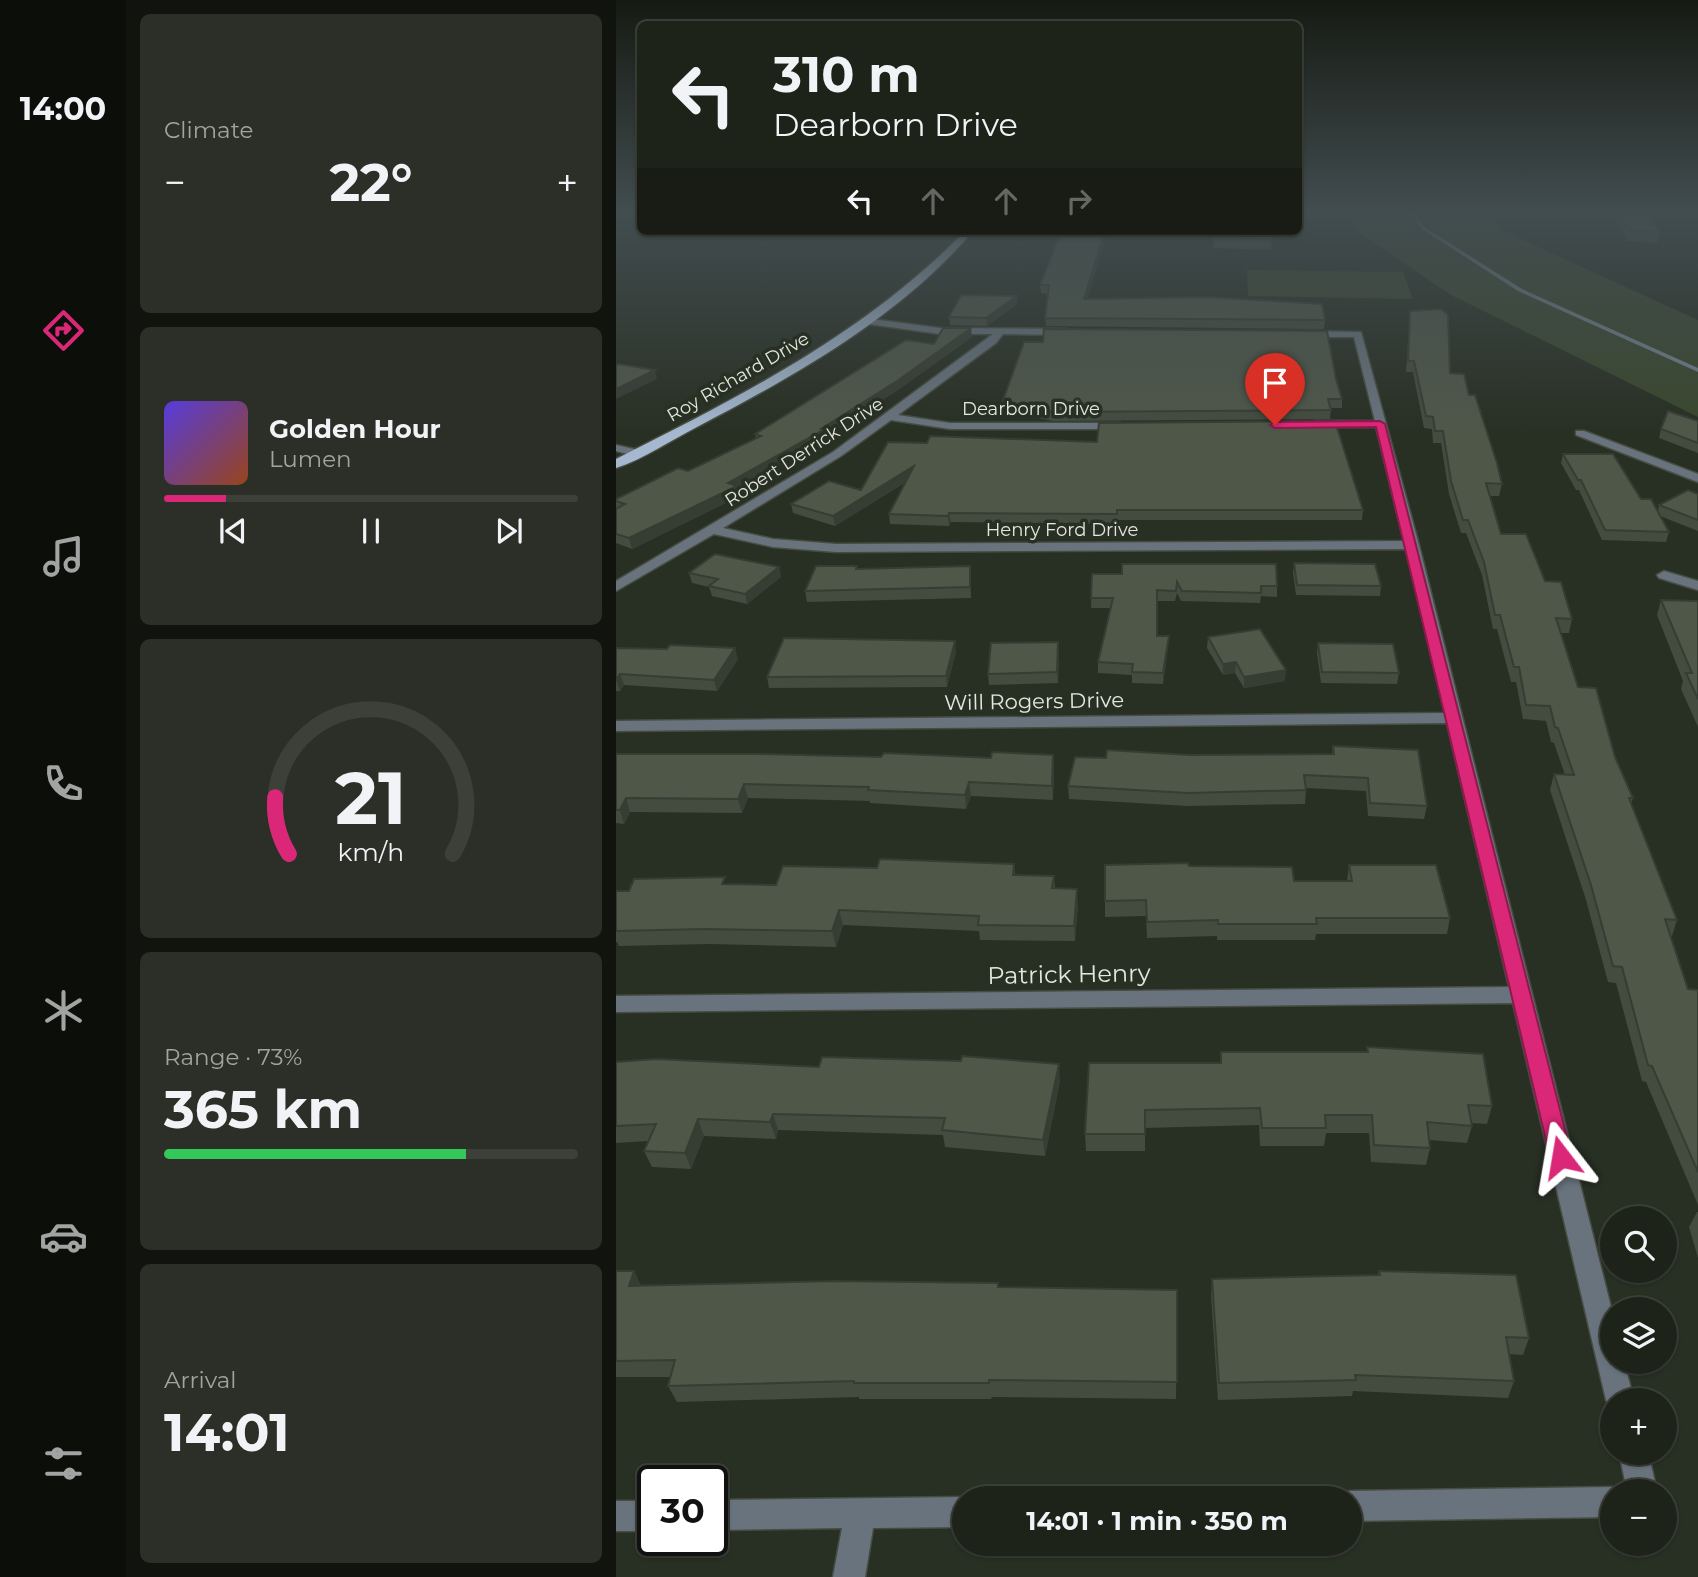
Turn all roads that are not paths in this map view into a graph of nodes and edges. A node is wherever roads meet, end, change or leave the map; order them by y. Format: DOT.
graph roads {
  1 [pos="911,285"];
  2 [pos="864,321"];
  3 [pos="1000,332"];
  4 [pos="1083,332"];
  5 [pos="1289,334"];
  6 [pos="892,417"];
  7 [pos="1380,424"];
  8 [pos="1299,425"];
  9 [pos="1136,426"];
  10 [pos="1580,433"];
  11 [pos="616,448"];
  12 [pos="639,453"];
  13 [pos="616,464"];
  14 [pos="1698,478"];
  15 [pos="714,530"];
  16 [pos="1412,545"];
  17 [pos="1664,575"];
  18 [pos="1698,586"];
  19 [pos="616,587"];
  20 [pos="1452,718"];
  21 [pos="616,726"];
  22 [pos="1522,996"];
  23 [pos="616,1004"];
  24 [pos="1617,1388"];
  25 [pos="1600,1502"];
  26 [pos="1362,1506"];
  27 [pos="952,1512"];
  28 [pos="860,1513"];
  29 [pos="728,1515"];
  30 [pos="616,1516"];
  31 [pos="637,1516"];
  32 [pos="849,1577"];
  1 -- 2 [label="main road, Roy Richard Drive"];
  2 -- 3 [label="street"];
  2 -- 12 [label="main road, Roy Richard Drive"];
  3 -- 4 [label="street"];
  3 -- 6 [label="street, Robert Derrick Drive"];
  5 -- 7 [label="street"];
  6 -- 9 [label="street, Dearborn Drive"];
  6 -- 15 [label="street, Robert Derrick Drive"];
  7 -- 8 [label="street"];
  7 -- 16 [label="street"];
  10 -- 14 [label="street"];
  11 -- 12 [label="street"];
  12 -- 13 [label="main road, Roy Richard Drive"];
  15 -- 16 [label="street, Henry Ford Drive"];
  15 -- 19 [label="street, Robert Derrick Drive"];
  16 -- 20 [label="street"];
  17 -- 18 [label="street"];
  20 -- 21 [label="street, Will Rogers Drive"];
  20 -- 22 [label="street"];
  22 -- 23 [label="street, Patrick Henry"];
  22 -- 24 [label="street"];
  25 -- 26 [label="street"];
  27 -- 28 [label="street"];
  28 -- 29 [label="street"];
  28 -- 32 [label="street"];
  30 -- 31 [label="street"];
}
